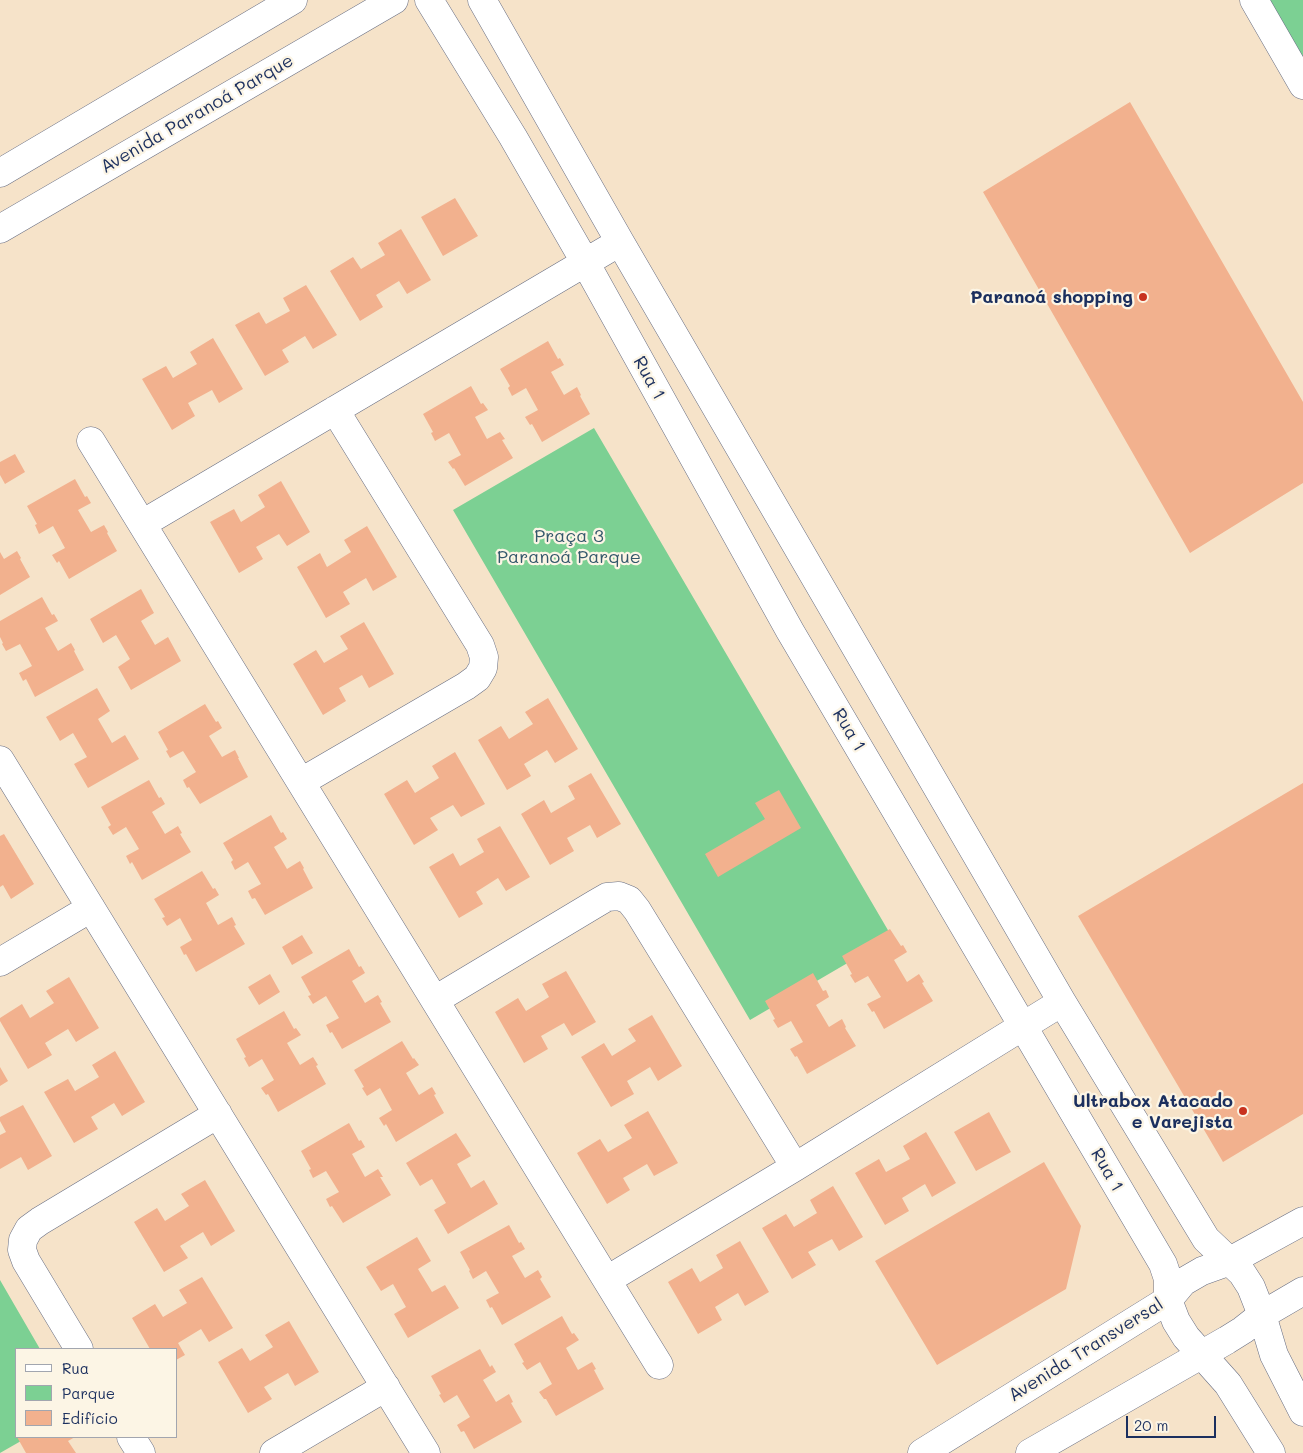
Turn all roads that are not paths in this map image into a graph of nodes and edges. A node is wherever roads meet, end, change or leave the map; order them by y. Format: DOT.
graph roads {
  1 [pos="293,0"];
  2 [pos="394,0"];
  3 [pos="429,0"];
  4 [pos="482,0"];
  5 [pos="1254,0"];
  6 [pos="1303,85"];
  7 [pos="0,173"];
  8 [pos="0,229"];
  9 [pos="620,242"];
  10 [pos="585,262"];
  11 [pos="335,410"];
  12 [pos="91,441"];
  13 [pos="142,524"];
  14 [pos="0,760"];
  15 [pos="301,782"];
  16 [pos="91,908"];
  17 [pos="0,962"];
  18 [pos="435,1000"];
  19 [pos="1062,1002"];
  20 [pos="1023,1026"];
  21 [pos="218,1114"];
  22 [pos="795,1167"];
  23 [pos="1303,1221"];
  24 [pos="1230,1261"];
  25 [pos="607,1280"];
  26 [pos="1303,1291"];
  27 [pos="1168,1300"];
  28 [pos="1262,1315"];
  29 [pos="78,1348"];
  30 [pos="1201,1354"];
  31 [pos="659,1365"];
  32 [pos="386,1387"];
  33 [pos="1303,1412"];
  34 [pos="132,1438"];
  35 [pos="141,1453"];
  36 [pos="274,1453"];
  37 [pos="426,1453"];
  38 [pos="922,1453"];
  39 [pos="1030,1453"];
  40 [pos="1271,1453"];
  1 -- 7 [label="street"];
  2 -- 8 [label="street, Avenida Paranoá Parque"];
  3 -- 10 [label="street, Rua 1"];
  4 -- 9 [label="street"];
  5 -- 6 [label="street"];
  9 -- 10 [label="street"];
  9 -- 19 [label="street"];
  10 -- 11 [label="street"];
  10 -- 20 [label="street, Rua 1"];
  11 -- 13 [label="street"];
  11 -- 15 [label="street"];
  12 -- 13 [label="street"];
  13 -- 15 [label="street"];
  14 -- 16 [label="street"];
  15 -- 18 [label="street"];
  16 -- 17 [label="street"];
  16 -- 21 [label="street"];
  18 -- 22 [label="street"];
  18 -- 25 [label="street"];
  19 -- 20 [label="street"];
  19 -- 24 [label="street"];
  20 -- 22 [label="street"];
  20 -- 27 [label="street, Rua 1"];
  21 -- 29 [label="street"];
  21 -- 32 [label="street"];
  22 -- 25 [label="street"];
  23 -- 24 [label="street, Avenida Transversal"];
  24 -- 27 [label="street, Avenida Transversal"];
  24 -- 28 [label="street"];
  25 -- 31 [label="street"];
  26 -- 28 [label="street"];
  27 -- 30 [label="street, Rua 1"];
  27 -- 38 [label="street, Avenida Transversal"];
  28 -- 30 [label="street"];
  28 -- 33 [label="street"];
  30 -- 39 [label="street"];
  30 -- 40 [label="street, Rua 1"];
  32 -- 36 [label="street"];
  32 -- 37 [label="street"];
  34 -- 35 [label="street"];
}
